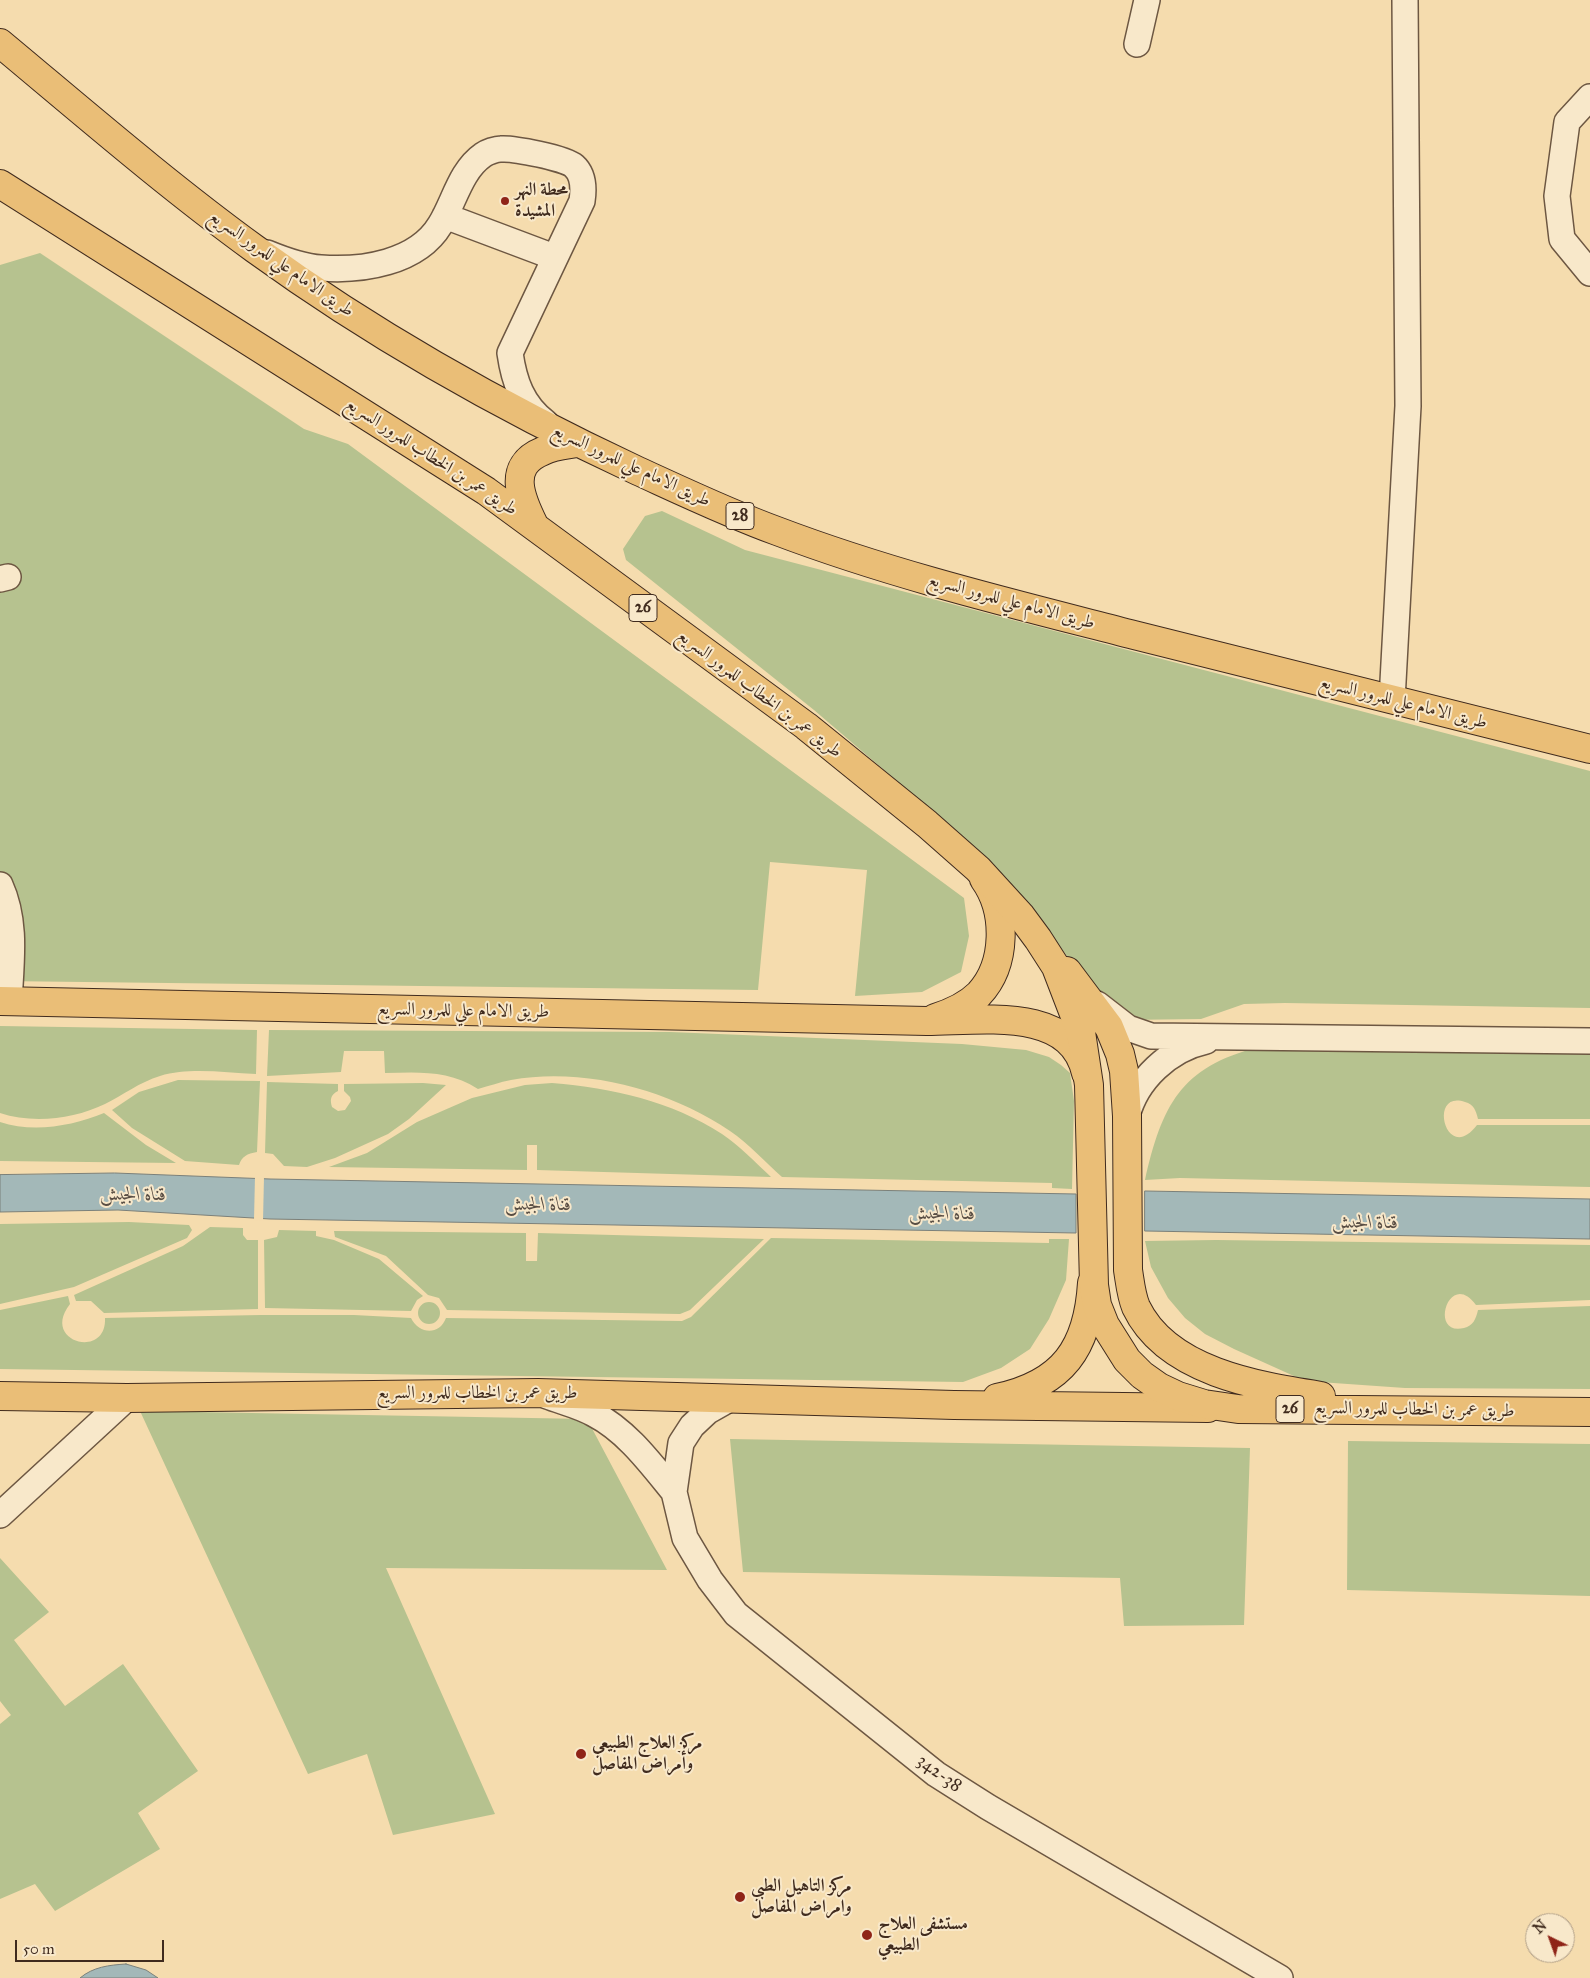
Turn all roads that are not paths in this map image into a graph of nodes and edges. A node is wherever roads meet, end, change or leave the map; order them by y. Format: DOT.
graph roads {
  1 [pos="1147,0"];
  2 [pos="1404,0"];
  3 [pos="0,43"];
  4 [pos="1137,44"];
  5 [pos="1590,97"];
  6 [pos="0,184"];
  7 [pos="445,216"];
  8 [pos="255,249"];
  9 [pos="554,257"];
  10 [pos="1590,273"];
  11 [pos="569,438"];
  12 [pos="534,525"];
  13 [pos="1392,700"];
  14 [pos="1590,750"];
  15 [pos="978,870"];
  16 [pos="0,885"];
  17 [pos="1021,916"];
  18 [pos="1086,995"];
  19 [pos="5,1002"];
  20 [pos="927,1021"];
  21 [pos="1220,1038"];
  22 [pos="1590,1041"];
  23 [pos="1089,1088"];
  24 [pos="1127,1116"];
  25 [pos="1093,1253"];
  26 [pos="538,1392"];
  27 [pos="0,1396"];
  28 [pos="128,1398"];
  29 [pos="731,1398"];
  30 [pos="954,1405"];
  31 [pos="1238,1409"];
  32 [pos="1440,1409"];
  33 [pos="1590,1412"];
  34 [pos="674,1492"];
  35 [pos="0,1515"];
  36 [pos="1221,1944"];
  37 [pos="1255,1978"];
  38 [pos="1280,1978"];
  1 -- 4 [label="street"];
  2 -- 13 [label="street"];
  3 -- 8 [label="main road, طريق الامام علي للمرور السريع / 28"];
  5 -- 10 [label="street"];
  6 -- 12 [label="main road, طريق عمر بن الخطاب للمرور السريع / 26"];
  7 -- 8 [label="street"];
  7 -- 9 [label="street"];
  7 -- 9 [label="street"];
  8 -- 11 [label="main road, طريق الامام علي للمرور السريع / 28"];
  9 -- 11 [label="street"];
  11 -- 12 [label="main road"];
  11 -- 13 [label="main road, طريق الامام علي للمرور السريع / 28"];
  12 -- 15 [label="main road, طريق عمر بن الخطاب للمرور السريع / 26"];
  13 -- 14 [label="main road, طريق الامام علي للمرور السريع / 28"];
  15 -- 17 [label="main road, طريق عمر بن الخطاب للمرور السريع / 26"];
  15 -- 20 [label="main road, طريق الامام علي للمرور السريع"];
  16 -- 19 [label="street"];
  17 -- 18 [label="main road"];
  17 -- 23 [label="main road, طريق عمر بن الخطاب للمرور السريع / 26"];
  18 -- 21 [label="street"];
  18 -- 24 [label="main road"];
  19 -- 20 [label="main road, طريق الامام علي للمرور السريع"];
  20 -- 23 [label="main road, طريق الامام علي للمرور السريع"];
  21 -- 22 [label="street"];
  21 -- 24 [label="street"];
  23 -- 25 [label="main road, طريق عمر بن الخطاب للمرور السريع / 26"];
  24 -- 32 [label="main road"];
  25 -- 30 [label="main road, طريق عمر بن الخطاب للمرور السريع / 26"];
  25 -- 31 [label="main road, طريق عمر بن الخطاب للمرور السريع / 26"];
  26 -- 28 [label="main road, طريق عمر بن الخطاب للمرور السريع / 26"];
  26 -- 29 [label="main road, طريق عمر بن الخطاب للمرور السريع / 26"];
  26 -- 34 [label="street"];
  27 -- 28 [label="main road, طريق عمر بن الخطاب للمرور السريع / 26"];
  28 -- 35 [label="street"];
  29 -- 30 [label="main road, طريق عمر بن الخطاب للمرور السريع / 26"];
  29 -- 34 [label="street"];
  30 -- 31 [label="main road, طريق عمر بن الخطاب للمرور السريع / 26"];
  31 -- 32 [label="main road, طريق عمر بن الخطاب للمرور السريع / 26"];
  32 -- 33 [label="main road, طريق عمر بن الخطاب للمرور السريع / 26"];
  34 -- 36 [label="street, 342-38"];
  36 -- 37 [label="street"];
  36 -- 38 [label="street, 342-38"];
}
